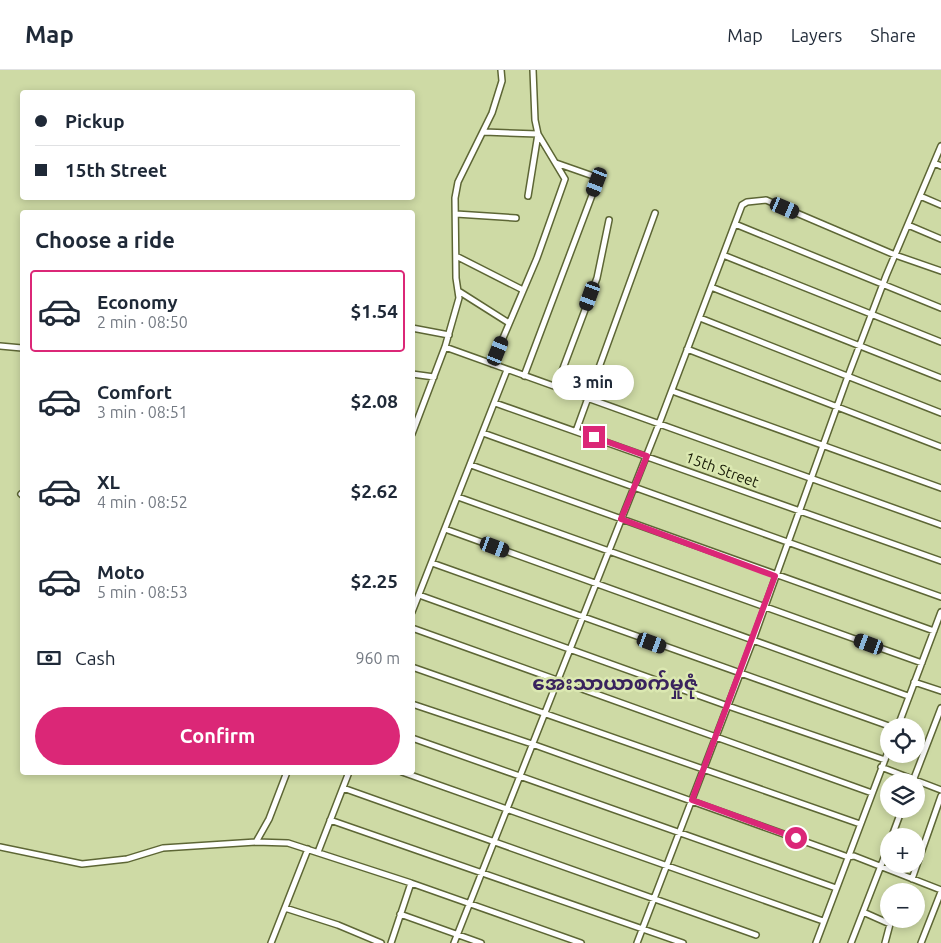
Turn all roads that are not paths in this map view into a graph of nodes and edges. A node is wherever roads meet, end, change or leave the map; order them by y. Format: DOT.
graph roads {
  1 [pos="501,70"];
  2 [pos="533,70"];
  3 [pos="484,132"];
  4 [pos="538,134"];
  5 [pos="941,146"];
  6 [pos="556,163"];
  7 [pos="934,163"];
  8 [pos="941,166"];
  9 [pos="528,196"];
  10 [pos="920,196"];
  11 [pos="941,205"];
  12 [pos="655,213"];
  13 [pos="456,214"];
  14 [pos="516,218"];
  15 [pos="608,220"];
  16 [pos="735,224"];
  17 [pos="908,225"];
  18 [pos="941,239"];
  19 [pos="723,255"];
  20 [pos="895,255"];
  21 [pos="456,256"];
  22 [pos="941,271"];
  23 [pos="883,284"];
  24 [pos="711,287"];
  25 [pos="523,290"];
  26 [pos="460,292"];
  27 [pos="941,308"];
  28 [pos="872,315"];
  29 [pos="700,318"];
  30 [pos="509,323"];
  31 [pos="415,328"];
  32 [pos="449,334"];
  33 [pos="941,342"];
  34 [pos="860,345"];
  35 [pos="0,346"];
  36 [pos="445,347"];
  37 [pos="20,348"];
  38 [pos="688,349"];
  39 [pos="492,364"];
  40 [pos="507,370"];
  41 [pos="415,374"];
  42 [pos="524,376"];
  43 [pos="848,376"];
  44 [pos="434,377"];
  45 [pos="941,378"];
  46 [pos="556,387"];
  47 [pos="672,390"];
  48 [pos="588,399"];
  49 [pos="495,403"];
  50 [pos="836,406"];
  51 [pos="941,412"];
  52 [pos="415,421"];
  53 [pos="659,424"];
  54 [pos="576,431"];
  55 [pos="483,433"];
  56 [pos="824,445"];
  57 [pos="941,448"];
  58 [pos="647,456"];
  59 [pos="471,465"];
  60 [pos="812,480"];
  61 [pos="634,487"];
  62 [pos="941,488"];
  63 [pos="458,497"];
  64 [pos="800,511"];
  65 [pos="621,519"];
  66 [pos="941,526"];
  67 [pos="445,529"];
  68 [pos="789,542"];
  69 [pos="609,551"];
  70 [pos="941,561"];
  71 [pos="432,563"];
  72 [pos="775,576"];
  73 [pos="596,584"];
  74 [pos="419,595"];
  75 [pos="941,597"];
  76 [pos="415,605"];
  77 [pos="765,607"];
  78 [pos="941,612"];
  79 [pos="582,618"];
  80 [pos="415,629"];
  81 [pos="934,631"];
  82 [pos="753,640"];
  83 [pos="570,648"];
  84 [pos="922,663"];
  85 [pos="415,668"];
  86 [pos="740,674"];
  87 [pos="557,681"];
  88 [pos="914,682"];
  89 [pos="941,691"];
  90 [pos="908,696"];
  91 [pos="415,705"];
  92 [pos="728,706"];
  93 [pos="941,708"];
  94 [pos="545,712"];
  95 [pos="901,718"];
  96 [pos="880,723"];
  97 [pos="715,738"];
  98 [pos="415,739"];
  99 [pos="532,744"];
  100 [pos="880,758"];
  101 [pos="883,763"];
  102 [pos="881,767"];
  103 [pos="703,769"];
  104 [pos="896,773"];
  105 [pos="916,773"];
  106 [pos="286,775"];
  107 [pos="348,775"];
  108 [pos="411,775"];
  109 [pos="520,776"];
  110 [pos="925,784"];
  111 [pos="343,788"];
  112 [pos="941,790"];
  113 [pos="872,793"];
  114 [pos="941,796"];
  115 [pos="692,800"];
  116 [pos="507,809"];
  117 [pos="330,820"];
  118 [pos="860,824"];
  119 [pos="679,832"];
  120 [pos="256,842"];
  121 [pos="494,842"];
  122 [pos="0,847"];
  123 [pos="308,849"];
  124 [pos="318,852"];
  125 [pos="848,856"];
  126 [pos="667,865"];
  127 [pos="880,866"];
  128 [pos="880,869"];
  129 [pos="482,873"];
  130 [pos="898,873"];
  131 [pos="912,879"];
  132 [pos="411,883"];
  133 [pos="836,888"];
  134 [pos="941,891"];
  135 [pos="654,899"];
  136 [pos="469,904"];
  137 [pos="285,908"];
  138 [pos="863,912"];
  139 [pos="400,914"];
  140 [pos="823,921"];
  141 [pos="644,929"];
  142 [pos="458,935"];
  143 [pos="756,936"];
  144 [pos="271,943"];
  145 [pos="381,943"];
  146 [pos="391,943"];
  147 [pos="454,943"];
  148 [pos="481,943"];
  149 [pos="581,943"];
  150 [pos="637,943"];
  151 [pos="683,943"];
  152 [pos="816,943"];
  153 [pos="851,943"];
  154 [pos="885,943"];
  155 [pos="921,943"];
  1 -- 3 [label="street"];
  2 -- 4 [label="street"];
  3 -- 4 [label="street"];
  3 -- 13 [label="street"];
  4 -- 6 [label="street"];
  4 -- 9 [label="street"];
  5 -- 7 [label="street"];
  6 -- 25 [label="street"];
  6 -- 42 [label="street"];
  7 -- 8 [label="street"];
  7 -- 10 [label="street"];
  10 -- 11 [label="street"];
  10 -- 17 [label="street"];
  12 -- 48 [label="street"];
  13 -- 14 [label="street"];
  13 -- 21 [label="street"];
  15 -- 46 [label="street"];
  16 -- 19 [label="street"];
  16 -- 20 [label="street"];
  16 -- 23 [label="street"];
  17 -- 18 [label="street"];
  17 -- 20 [label="street"];
  19 -- 24 [label="street"];
  19 -- 28 [label="street"];
  20 -- 22 [label="street"];
  20 -- 23 [label="street"];
  21 -- 25 [label="street"];
  21 -- 26 [label="street"];
  23 -- 27 [label="street"];
  23 -- 28 [label="street"];
  24 -- 29 [label="street"];
  24 -- 34 [label="street"];
  25 -- 30 [label="street"];
  26 -- 30 [label="street"];
  26 -- 32 [label="street"];
  28 -- 33 [label="street"];
  28 -- 34 [label="street"];
  29 -- 38 [label="street"];
  29 -- 43 [label="street"];
  30 -- 39 [label="street"];
  31 -- 32 [label="street"];
  32 -- 36 [label="street"];
  34 -- 43 [label="street"];
  34 -- 45 [label="street"];
  35 -- 37 [label="street"];
  36 -- 39 [label="street"];
  36 -- 44 [label="street"];
  38 -- 47 [label="street"];
  38 -- 50 [label="street"];
  39 -- 40 [label="street"];
  40 -- 42 [label="street"];
  40 -- 49 [label="street"];
  41 -- 44 [label="street"];
  42 -- 46 [label="street"];
  43 -- 50 [label="street"];
  43 -- 51 [label="street"];
  44 -- 52 [label="street"];
  46 -- 48 [label="street"];
  47 -- 53 [label="street"];
  47 -- 56 [label="street"];
  48 -- 53 [label="street"];
  48 -- 54 [label="street"];
  49 -- 54 [label="street, 15th Street"];
  49 -- 55 [label="street"];
  50 -- 56 [label="street"];
  50 -- 57 [label="street"];
  53 -- 58 [label="street"];
  53 -- 60 [label="street"];
  54 -- 58 [label="street, 15th Street"];
  55 -- 59 [label="street"];
  55 -- 61 [label="street"];
  56 -- 60 [label="street"];
  56 -- 62 [label="street"];
  58 -- 61 [label="street"];
  58 -- 64 [label="street, 15th Street"];
  59 -- 63 [label="street"];
  59 -- 65 [label="street"];
  60 -- 64 [label="street"];
  60 -- 66 [label="street"];
  61 -- 65 [label="street"];
  61 -- 68 [label="street"];
  63 -- 67 [label="street"];
  63 -- 69 [label="street"];
  64 -- 68 [label="street"];
  64 -- 70 [label="street, 15th Street"];
  65 -- 69 [label="street"];
  65 -- 72 [label="street"];
  67 -- 71 [label="street"];
  67 -- 73 [label="street"];
  68 -- 72 [label="street"];
  68 -- 75 [label="street"];
  69 -- 73 [label="street"];
  69 -- 77 [label="street"];
  71 -- 74 [label="street"];
  71 -- 79 [label="street"];
  72 -- 77 [label="street"];
  72 -- 81 [label="street"];
  73 -- 79 [label="street"];
  73 -- 82 [label="street"];
  74 -- 76 [label="street"];
  74 -- 83 [label="street"];
  77 -- 82 [label="street"];
  77 -- 84 [label="street"];
  78 -- 81 [label="street"];
  79 -- 83 [label="street"];
  79 -- 86 [label="street"];
  80 -- 87 [label="street"];
  81 -- 84 [label="street"];
  82 -- 86 [label="street"];
  82 -- 90 [label="street"];
  83 -- 87 [label="street"];
  83 -- 92 [label="street"];
  84 -- 88 [label="street"];
  85 -- 94 [label="street"];
  86 -- 92 [label="street"];
  86 -- 96 [label="street"];
  87 -- 94 [label="street"];
  87 -- 97 [label="street"];
  88 -- 89 [label="street"];
  88 -- 90 [label="street"];
  90 -- 95 [label="street"];
  91 -- 99 [label="street"];
  92 -- 97 [label="street"];
  92 -- 100 [label="street"];
  93 -- 105 [label="street"];
  94 -- 99 [label="street"];
  94 -- 103 [label="street"];
  97 -- 103 [label="street"];
  97 -- 113 [label="street"];
  98 -- 109 [label="street"];
  99 -- 109 [label="street"];
  99 -- 115 [label="street"];
  101 -- 102 [label="street"];
  102 -- 104 [label="street"];
  102 -- 113 [label="street"];
  103 -- 115 [label="street"];
  103 -- 118 [label="street"];
  106 -- 120 [label="street"];
  107 -- 111 [label="street"];
  108 -- 116 [label="street"];
  109 -- 116 [label="street"];
  109 -- 119 [label="street"];
  110 -- 112 [label="street"];
  111 -- 117 [label="street"];
  111 -- 121 [label="street"];
  113 -- 118 [label="street"];
  114 -- 131 [label="street"];
  115 -- 119 [label="street"];
  115 -- 125 [label="street"];
  116 -- 121 [label="street"];
  116 -- 126 [label="street"];
  117 -- 124 [label="street"];
  117 -- 129 [label="street"];
  118 -- 125 [label="street"];
  119 -- 126 [label="street"];
  119 -- 133 [label="street"];
  120 -- 122 [label="street"];
  120 -- 123 [label="street"];
  121 -- 129 [label="street"];
  121 -- 135 [label="street"];
  123 -- 124 [label="street"];
  123 -- 137 [label="street"];
  124 -- 132 [label="street"];
  125 -- 127 [label="street"];
  125 -- 133 [label="street"];
  126 -- 135 [label="street"];
  126 -- 140 [label="street"];
  128 -- 138 [label="street"];
  129 -- 136 [label="street"];
  129 -- 141 [label="street"];
  130 -- 131 [label="street"];
  131 -- 134 [label="street"];
  132 -- 136 [label="street"];
  132 -- 139 [label="street"];
  133 -- 140 [label="street"];
  134 -- 155 [label="street"];
  135 -- 141 [label="street"];
  135 -- 143 [label="street"];
  136 -- 142 [label="street"];
  136 -- 149 [label="street"];
  137 -- 144 [label="street"];
  137 -- 145 [label="street"];
  138 -- 153 [label="street"];
  138 -- 154 [label="street"];
  139 -- 142 [label="street"];
  139 -- 146 [label="street"];
  140 -- 152 [label="street"];
  141 -- 150 [label="street"];
  141 -- 151 [label="street"];
  142 -- 147 [label="street"];
  142 -- 148 [label="street"];
}
